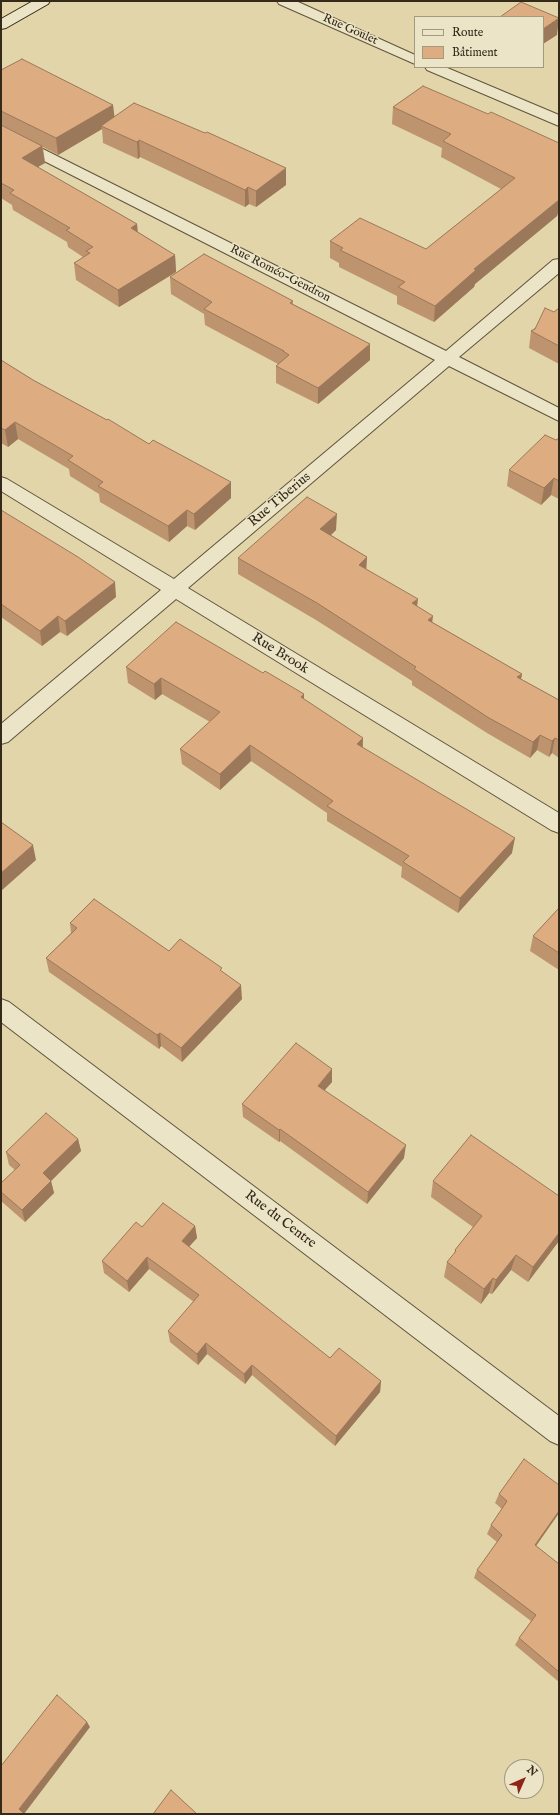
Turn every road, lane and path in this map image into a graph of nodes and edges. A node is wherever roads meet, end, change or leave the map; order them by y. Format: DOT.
graph roads {
  1 [pos="43,1"];
  2 [pos="284,1"];
  3 [pos="1,25"];
  4 [pos="414,60"];
  5 [pos="434,68"];
  6 [pos="559,121"];
  7 [pos="1,133"];
  8 [pos="559,264"];
  9 [pos="448,358"];
  10 [pos="559,415"];
  11 [pos="1,483"];
  12 [pos="175,590"];
  13 [pos="1,736"];
  14 [pos="559,824"];
  15 [pos="1,1008"];
  16 [pos="559,1432"];
  1 -- 3 [label="street"];
  2 -- 4 [label="street, Rue Goulet"];
  5 -- 6 [label="street"];
  7 -- 9 [label="street, Rue Roméo-Gendron"];
  8 -- 9 [label="street, Rue Tiberius"];
  9 -- 10 [label="street, Rue Roméo-Gendron"];
  9 -- 12 [label="street, Rue Tiberius"];
  11 -- 12 [label="street, Rue Brook"];
  12 -- 13 [label="street, Rue Tiberius"];
  12 -- 14 [label="street, Rue Brook"];
  15 -- 16 [label="street, Rue du Centre"];
}
